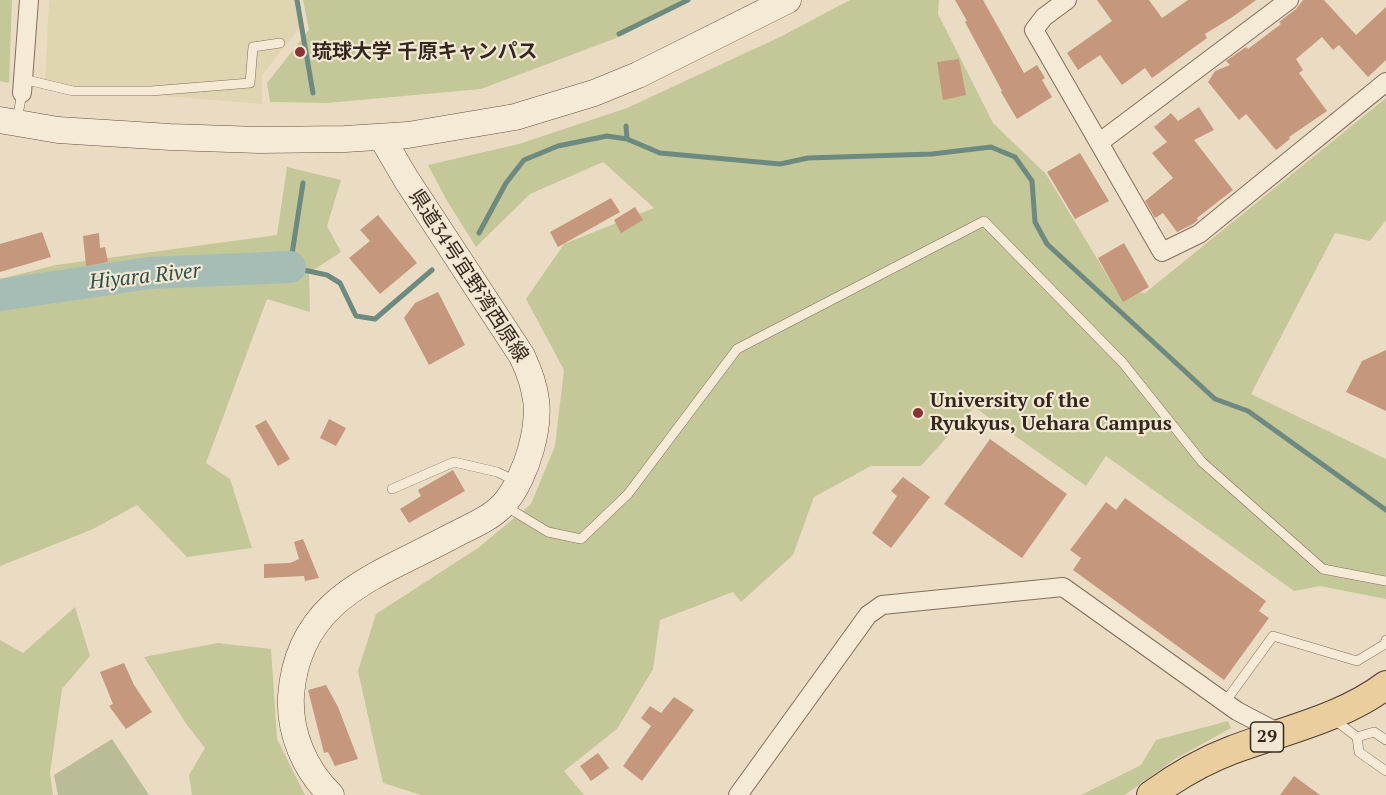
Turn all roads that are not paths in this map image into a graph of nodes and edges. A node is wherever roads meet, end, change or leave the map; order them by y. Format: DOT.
graph roads {
  1 [pos="29,0"];
  2 [pos="788,0"];
  3 [pos="1067,0"];
  4 [pos="1289,0"];
  5 [pos="280,43"];
  6 [pos="1386,82"];
  7 [pos="22,86"];
  8 [pos="8,122"];
  9 [pos="382,138"];
  10 [pos="1100,142"];
  11 [pos="518,482"];
  12 [pos="392,489"];
  13 [pos="503,505"];
  14 [pos="1386,581"];
  15 [pos="1386,640"];
  16 [pos="1386,685"];
  17 [pos="1225,702"];
  18 [pos="1329,716"];
  19 [pos="1279,734"];
  20 [pos="1357,737"];
  21 [pos="1386,740"];
  22 [pos="1386,771"];
  23 [pos="331,795"];
  24 [pos="738,795"];
  25 [pos="1151,795"];
  1 -- 7 [label="street"];
  2 -- 9 [label="main road"];
  3 -- 10 [label="street"];
  4 -- 10 [label="street"];
  5 -- 7 [label="lane"];
  6 -- 10 [label="street"];
  7 -- 8 [label="lane"];
  8 -- 9 [label="main road"];
  9 -- 11 [label="main road, 県道34号宜野湾西原線"];
  11 -- 12 [label="lane"];
  11 -- 13 [label="main road, 県道34号宜野湾西原線"];
  13 -- 14 [label="lane"];
  13 -- 23 [label="main road, 県道34号宜野湾西原線"];
  15 -- 17 [label="lane"];
  16 -- 18 [label="main road, 29"];
  17 -- 19 [label="street"];
  17 -- 24 [label="street"];
  18 -- 19 [label="main road, 29"];
  18 -- 20 [label="lane"];
  19 -- 25 [label="main road, 29"];
  20 -- 21 [label="lane"];
  20 -- 22 [label="lane"];
}
